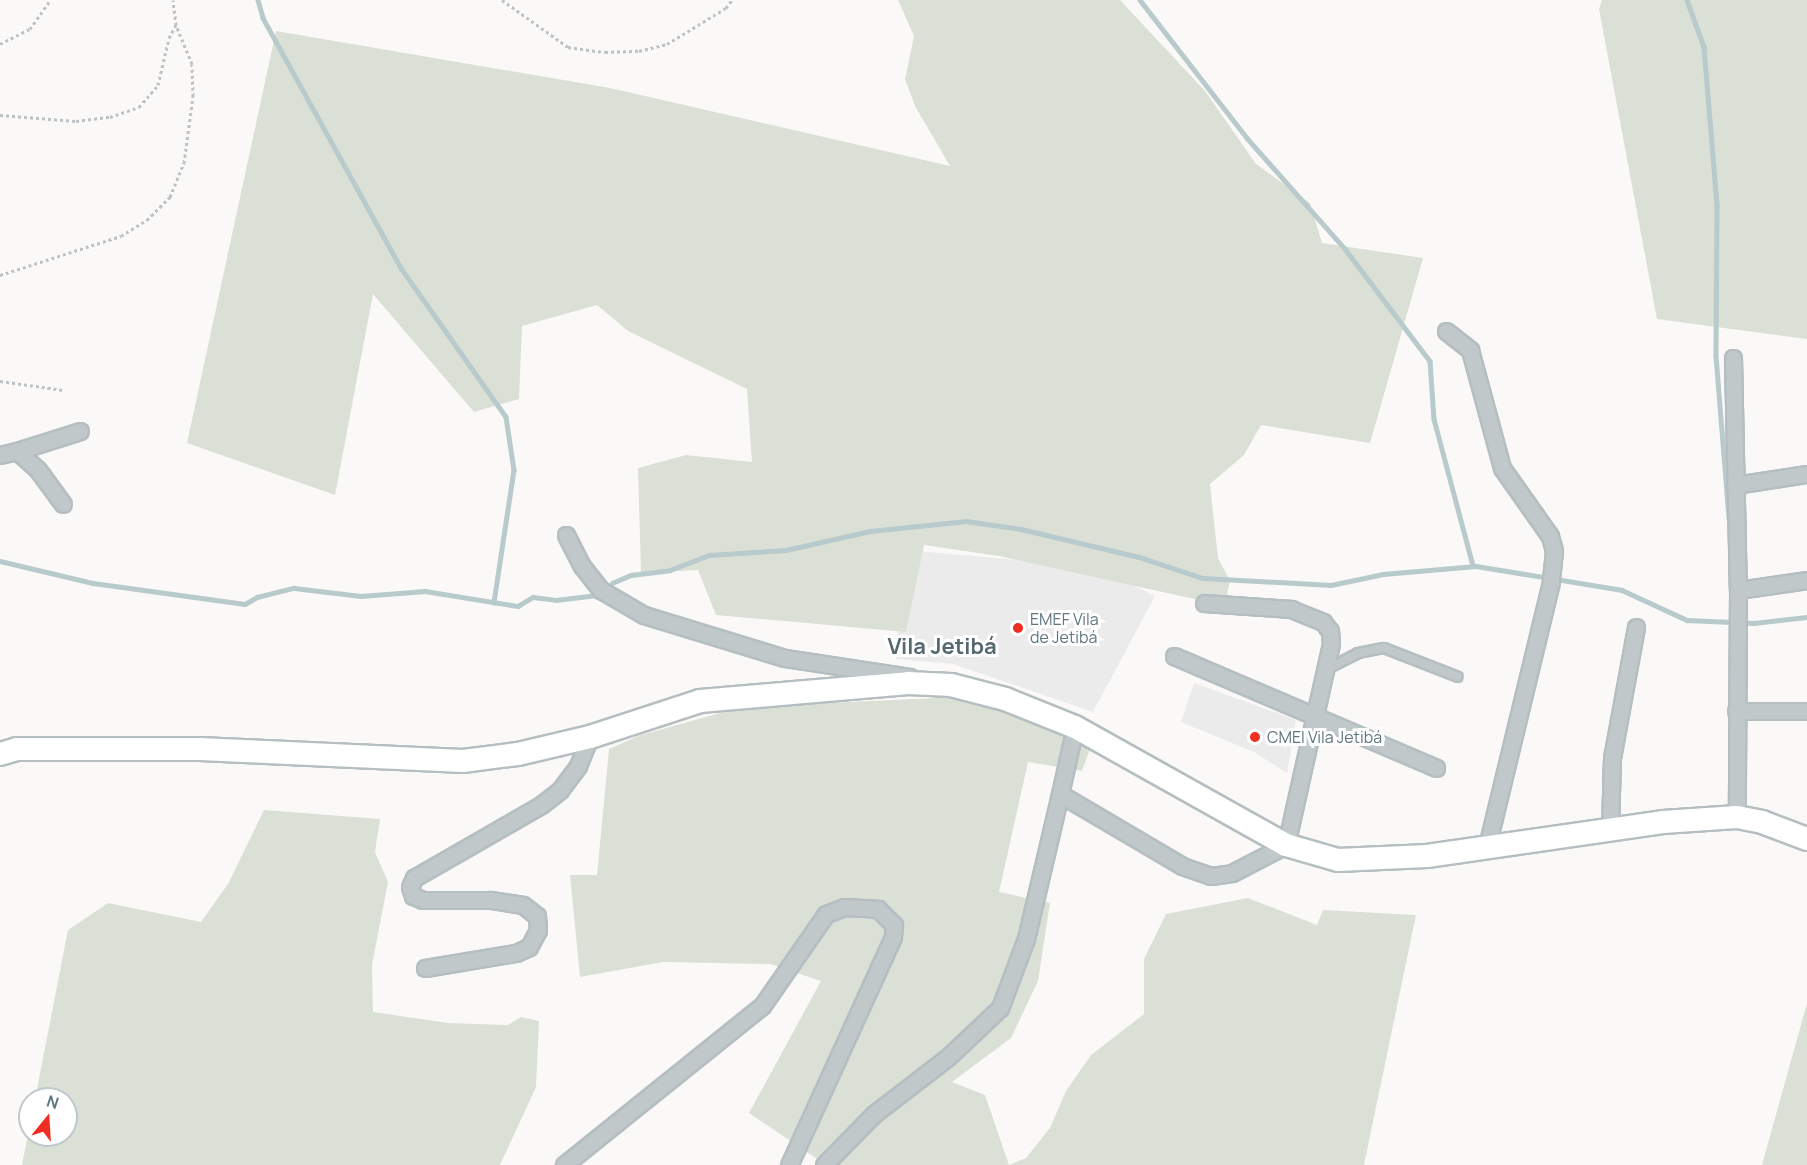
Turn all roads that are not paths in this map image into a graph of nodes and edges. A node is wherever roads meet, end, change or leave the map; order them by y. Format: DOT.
graph roads {
  1 [pos="1446,332"];
  2 [pos="1733,358"];
  3 [pos="80,431"];
  4 [pos="17,451"];
  5 [pos="0,455"];
  6 [pos="1807,474"];
  7 [pos="1735,486"];
  8 [pos="63,504"];
  9 [pos="566,535"];
  10 [pos="1807,580"];
  11 [pos="1738,590"];
  12 [pos="1204,603"];
  13 [pos="1636,627"];
  14 [pos="1174,656"];
  15 [pos="1326,670"];
  16 [pos="1458,677"];
  17 [pos="951,685"];
  18 [pos="1736,711"];
  19 [pos="1807,711"];
  20 [pos="1313,715"];
  21 [pos="1076,727"];
  22 [pos="590,737"];
  23 [pos="6,750"];
  24 [pos="1436,768"];
  25 [pos="1060,794"];
  26 [pos="1737,818"];
  27 [pos="1610,829"];
  28 [pos="1807,839"];
  29 [pos="1286,845"];
  30 [pos="1487,846"];
  31 [pos="425,968"];
  32 [pos="564,1165"];
  33 [pos="789,1165"];
  34 [pos="824,1165"];
  1 -- 30 [label="street"];
  2 -- 7 [label="street"];
  3 -- 4 [label="street"];
  4 -- 5 [label="street"];
  4 -- 8 [label="street"];
  6 -- 7 [label="street"];
  7 -- 11 [label="street"];
  9 -- 17 [label="street"];
  10 -- 11 [label="street"];
  11 -- 18 [label="street"];
  12 -- 15 [label="street"];
  13 -- 27 [label="street"];
  14 -- 20 [label="street"];
  15 -- 16 [label="lane"];
  15 -- 20 [label="street"];
  17 -- 21 [label="street"];
  17 -- 22 [label="street"];
  18 -- 19 [label="street"];
  18 -- 26 [label="street"];
  20 -- 24 [label="street"];
  20 -- 29 [label="street"];
  21 -- 25 [label="street"];
  21 -- 29 [label="street"];
  22 -- 23 [label="street"];
  22 -- 31 [label="street"];
  25 -- 29 [label="street"];
  25 -- 34 [label="street"];
  26 -- 27 [label="street"];
  26 -- 28 [label="street"];
  27 -- 30 [label="street"];
  29 -- 30 [label="street"];
  32 -- 33 [label="street"];
}
